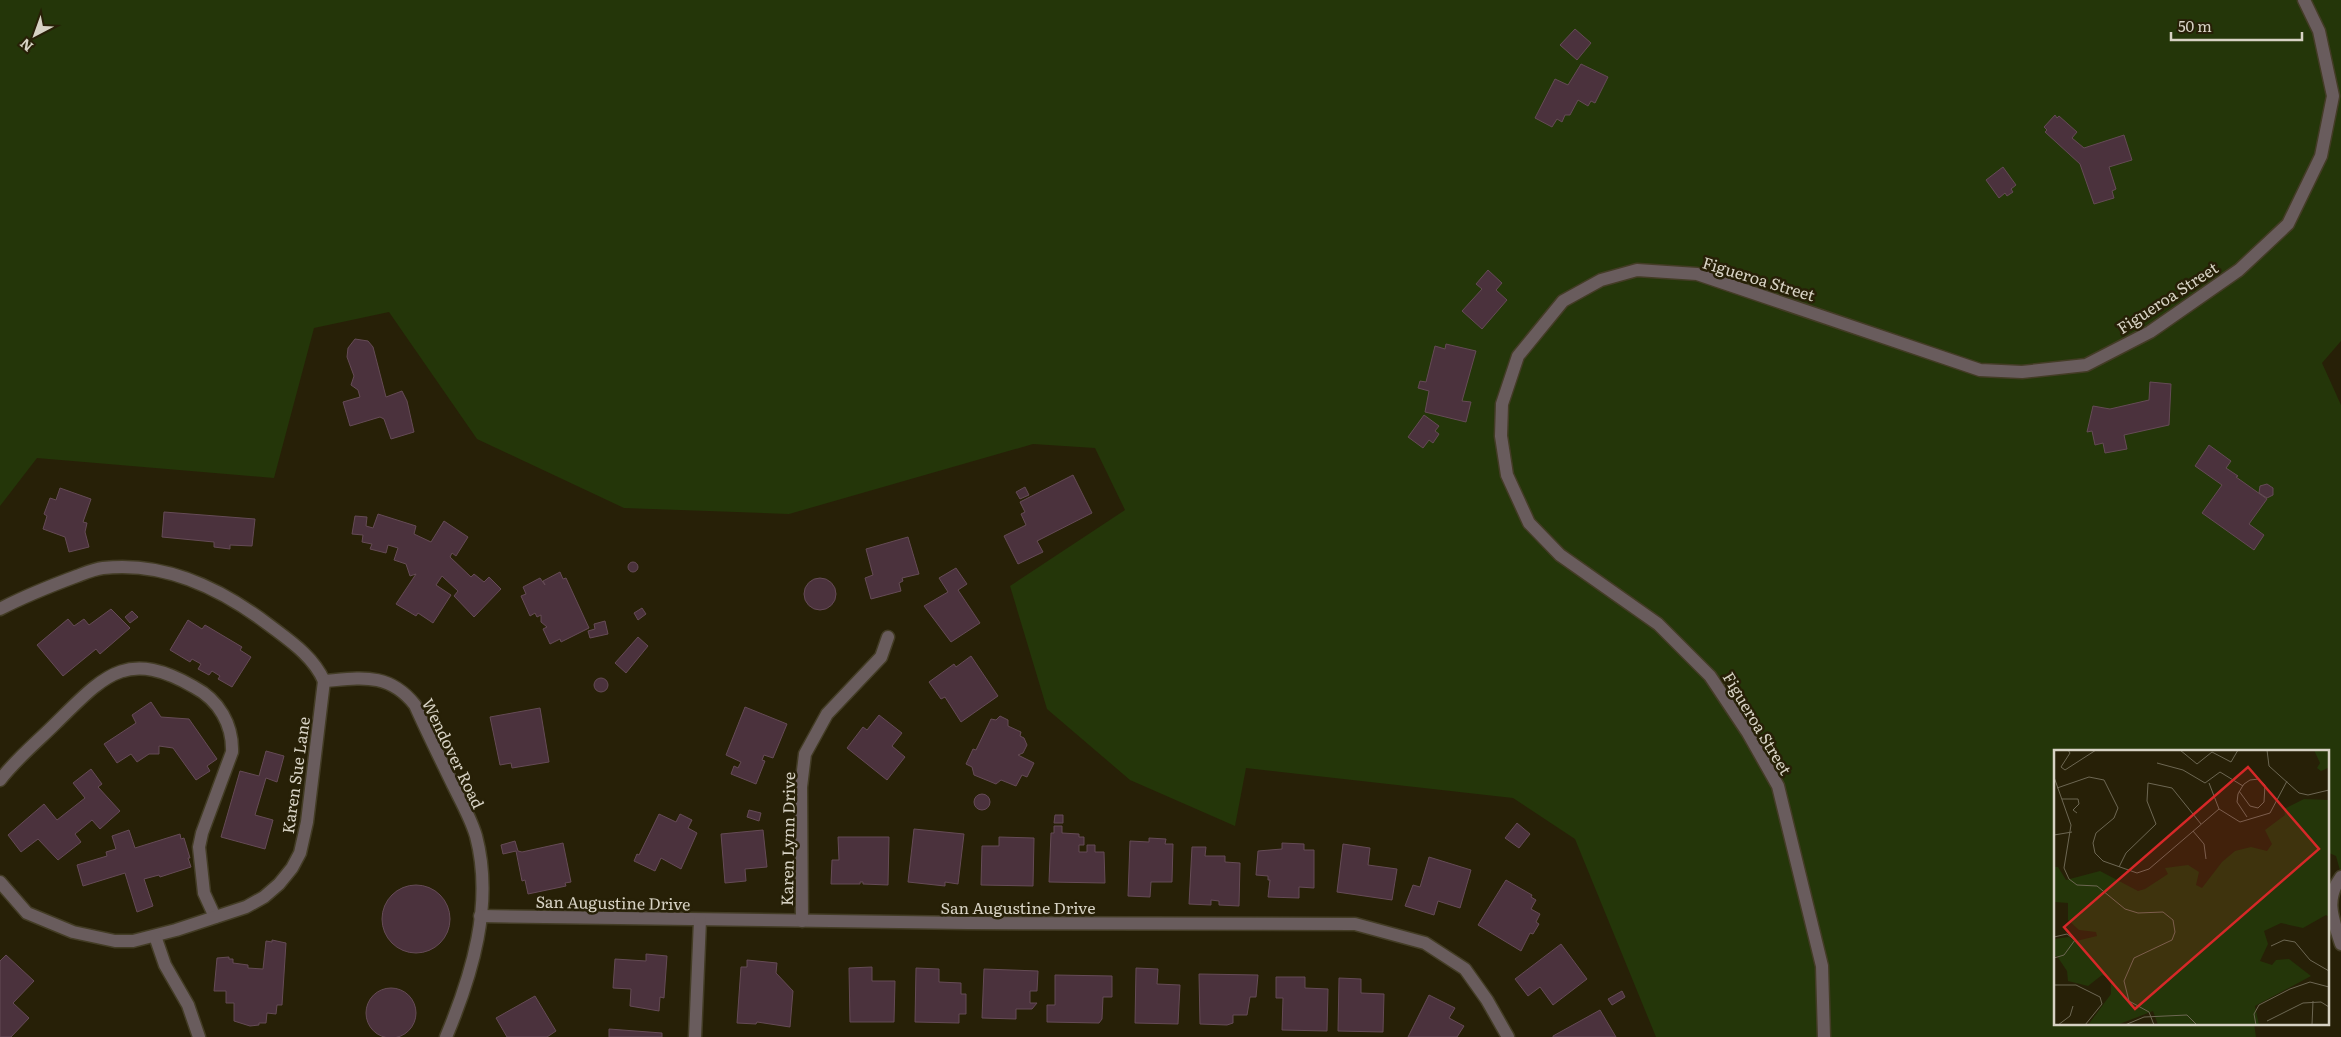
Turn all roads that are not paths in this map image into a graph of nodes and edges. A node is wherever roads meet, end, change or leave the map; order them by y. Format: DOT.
graph roads {
  1 [pos="2304,0"];
  2 [pos="0,609"];
  3 [pos="888,636"];
  4 [pos="324,681"];
  5 [pos="0,780"];
  6 [pos="2341,877"];
  7 [pos="0,882"];
  8 [pos="480,916"];
  9 [pos="215,917"];
  10 [pos="700,920"];
  11 [pos="802,921"];
  12 [pos="154,936"];
  13 [pos="2341,944"];
  14 [pos="199,1037"];
  15 [pos="446,1037"];
  16 [pos="695,1037"];
  17 [pos="1508,1037"];
  18 [pos="1824,1037"];
  1 -- 18 [label="street, Figueroa Street"];
  2 -- 4 [label="street"];
  3 -- 11 [label="street, Karen Lynn Drive"];
  4 -- 8 [label="street, Wendover Road"];
  4 -- 9 [label="street, Karen Sue Lane"];
  5 -- 9 [label="street"];
  6 -- 13 [label="street"];
  7 -- 12 [label="street, Karen Sue Lane"];
  8 -- 10 [label="street, San Augustine Drive"];
  8 -- 15 [label="street, Wendover Road"];
  9 -- 12 [label="street, Karen Sue Lane"];
  10 -- 11 [label="street, San Augustine Drive"];
  10 -- 16 [label="street"];
  11 -- 17 [label="street, San Augustine Drive"];
  12 -- 14 [label="street"];
}
